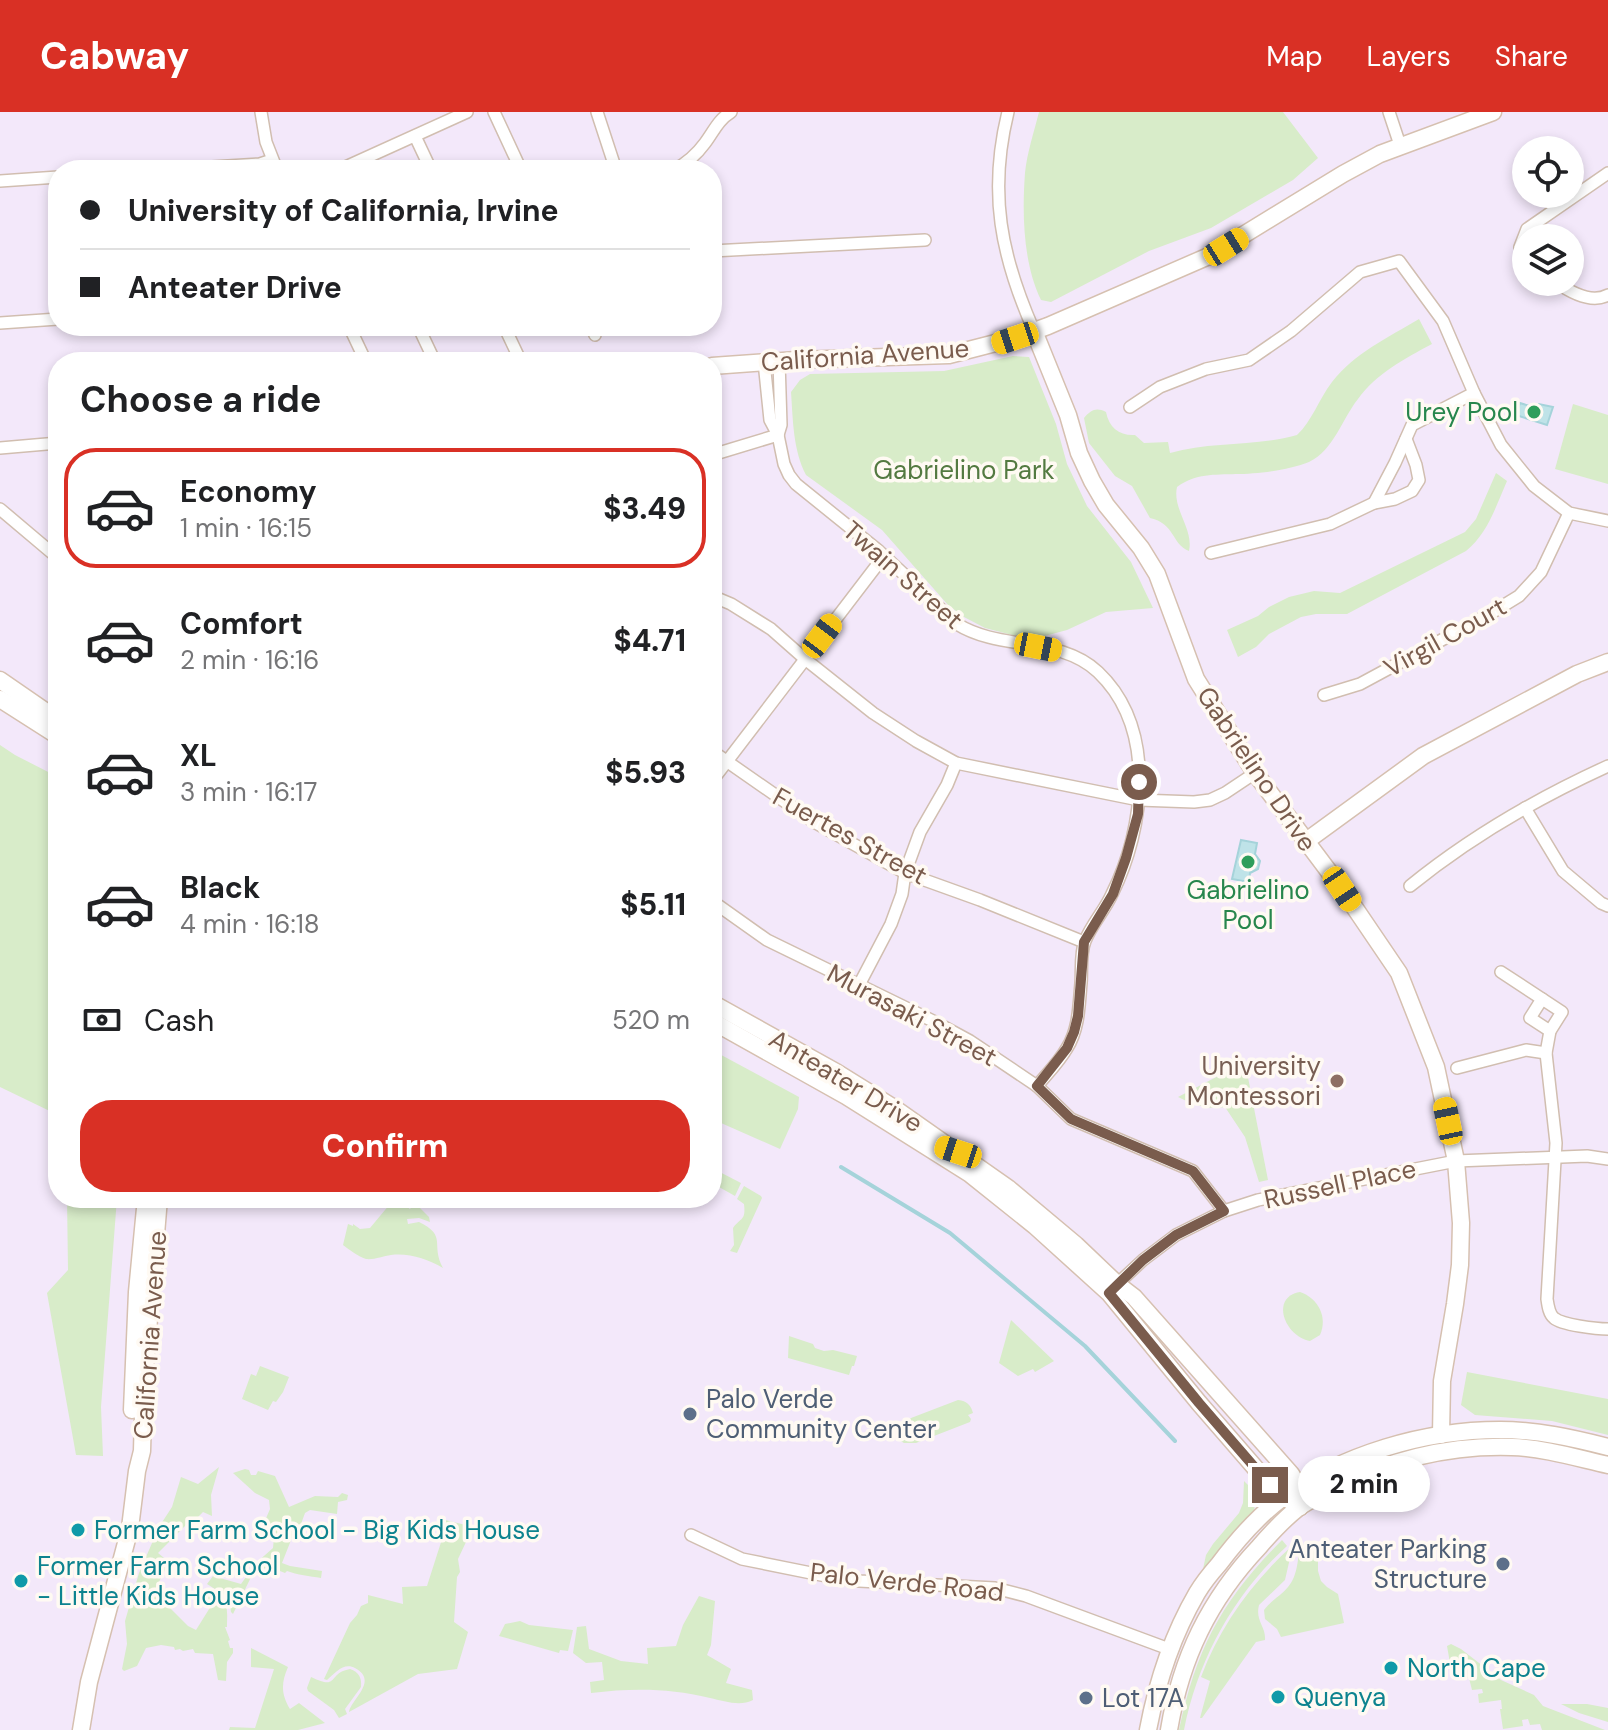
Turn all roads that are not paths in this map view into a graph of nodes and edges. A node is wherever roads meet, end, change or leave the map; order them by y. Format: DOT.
graph roads {
  1 [pos="261,112"];
  2 [pos="467,112"];
  3 [pos="494,112"];
  4 [pos="597,112"];
  5 [pos="731,112"];
  6 [pos="1008,112"];
  7 [pos="1389,112"];
  8 [pos="1493,112"];
  9 [pos="415,136"];
  10 [pos="1400,145"];
  11 [pos="273,160"];
  12 [pos="362,160"];
  13 [pos="426,160"];
  14 [pos="516,160"];
  15 [pos="613,160"];
  16 [pos="687,160"];
  17 [pos="1608,173"];
  18 [pos="48,178"];
  19 [pos="0,181"];
  20 [pos="1534,224"];
  21 [pos="925,240"];
  22 [pos="722,250"];
  23 [pos="1608,295"];
  24 [pos="1582,296"];
  25 [pos="48,320"];
  26 [pos="0,323"];
  27 [pos="1034,331"];
  28 [pos="771,361"];
  29 [pos="722,365"];
  30 [pos="1474,393"];
  31 [pos="1130,407"];
  32 [pos="778,435"];
  33 [pos="1406,439"];
  34 [pos="48,444"];
  35 [pos="0,448"];
  36 [pos="722,452"];
  37 [pos="1374,503"];
  38 [pos="0,509"];
  39 [pos="1569,513"];
  40 [pos="1608,521"];
  41 [pos="48,550"];
  42 [pos="1211,553"];
  43 [pos="884,556"];
  44 [pos="722,600"];
  45 [pos="805,659"];
  46 [pos="1608,662"];
  47 [pos="0,680"];
  48 [pos="1324,695"];
  49 [pos="0,699"];
  50 [pos="48,713"];
  51 [pos="48,730"];
  52 [pos="722,758"];
  53 [pos="727,762"];
  54 [pos="956,763"];
  55 [pos="1608,766"];
  56 [pos="722,768"];
  57 [pos="1255,773"];
  58 [pos="1139,800"];
  59 [pos="1525,808"];
  60 [pos="1305,842"];
  61 [pos="905,873"];
  62 [pos="1410,886"];
  63 [pos="1608,906"];
  64 [pos="722,908"];
  65 [pos="1084,942"];
  66 [pos="1501,972"];
  67 [pos="859,985"];
  68 [pos="1542,999"];
  69 [pos="722,1009"];
  70 [pos="722,1027"];
  71 [pos="1550,1031"];
  72 [pos="1546,1053"];
  73 [pos="1457,1068"];
  74 [pos="823,1084"];
  75 [pos="1037,1086"];
  76 [pos="958,1152"];
  77 [pos="1556,1156"];
  78 [pos="1608,1159"];
  79 [pos="1456,1161"];
  80 [pos="145,1208"];
  81 [pos="158,1208"];
  82 [pos="1224,1211"];
  83 [pos="1113,1289"];
  84 [pos="1608,1329"];
  85 [pos="1441,1435"];
  86 [pos="1608,1447"];
  87 [pos="1608,1465"];
  88 [pos="137,1471"];
  89 [pos="1291,1493"];
  90 [pos="1300,1507"];
  91 [pos="691,1535"];
  92 [pos="1169,1649"];
  93 [pos="81,1730"];
  94 [pos="1148,1730"];
  95 [pos="1169,1730"];
  1 -- 11 [label="street"];
  2 -- 9 [label="street"];
  3 -- 14 [label="street"];
  4 -- 15 [label="street"];
  5 -- 16 [label="street"];
  6 -- 27 [label="street, Gabrielino Drive"];
  7 -- 10 [label="street"];
  8 -- 10 [label="main road, California Avenue"];
  9 -- 12 [label="street"];
  9 -- 13 [label="street"];
  10 -- 27 [label="main road, California Avenue"];
  17 -- 20 [label="street"];
  18 -- 19 [label="street"];
  21 -- 22 [label="street"];
  23 -- 24 [label="street"];
  25 -- 26 [label="street"];
  27 -- 28 [label="main road, California Avenue"];
  27 -- 57 [label="main road, Gabrielino Drive"];
  28 -- 29 [label="main road, California Avenue"];
  28 -- 32 [label="street, Twain Street"];
  30 -- 31 [label="street"];
  30 -- 33 [label="street"];
  30 -- 39 [label="street"];
  32 -- 36 [label="street"];
  32 -- 43 [label="street, Twain Street"];
  33 -- 37 [label="street"];
  33 -- 37 [label="street"];
  34 -- 35 [label="street"];
  37 -- 42 [label="street"];
  38 -- 41 [label="street"];
  39 -- 40 [label="street"];
  39 -- 48 [label="street, Virgil Court"];
  43 -- 45 [label="street"];
  43 -- 58 [label="street, Twain Street"];
  44 -- 45 [label="street"];
  45 -- 53 [label="street"];
  45 -- 54 [label="street"];
  46 -- 60 [label="main road"];
  47 -- 50 [label="main road"];
  49 -- 51 [label="main road"];
  52 -- 53 [label="street, Fuertes Street"];
  53 -- 56 [label="street"];
  53 -- 61 [label="street, Fuertes Street"];
  54 -- 58 [label="street"];
  54 -- 61 [label="street"];
  55 -- 59 [label="street"];
  57 -- 58 [label="street"];
  57 -- 60 [label="main road, Gabrielino Drive"];
  58 -- 65 [label="street, Twain Street"];
  59 -- 62 [label="street"];
  59 -- 63 [label="street"];
  60 -- 79 [label="main road, Gabrielino Drive"];
  61 -- 65 [label="street, Fuertes Street"];
  61 -- 67 [label="street"];
  64 -- 67 [label="street, Murasaki Street"];
  65 -- 75 [label="street, Twain Street"];
  66 -- 68 [label="street"];
  67 -- 75 [label="street, Murasaki Street"];
  68 -- 71 [label="street"];
  68 -- 71 [label="street"];
  69 -- 76 [label="main road, Anteater Drive"];
  70 -- 74 [label="main road, Anteater Drive"];
  71 -- 72 [label="street"];
  72 -- 73 [label="street"];
  72 -- 77 [label="street"];
  74 -- 76 [label="main road"];
  74 -- 83 [label="main road, Anteater Drive"];
  75 -- 82 [label="street, Murasaki Street"];
  76 -- 83 [label="main road, Anteater Drive"];
  77 -- 78 [label="street, Russell Place"];
  77 -- 79 [label="street, Russell Place"];
  77 -- 84 [label="street"];
  79 -- 82 [label="street, Russell Place"];
  79 -- 85 [label="main road, Gabrielino Drive"];
  80 -- 88 [label="main road, California Avenue"];
  81 -- 88 [label="main road, California Avenue"];
  82 -- 83 [label="street, Russell Place"];
  83 -- 89 [label="main road, Anteater Drive"];
  85 -- 86 [label="main road"];
  85 -- 89 [label="main road"];
  87 -- 90 [label="main road"];
  88 -- 93 [label="main road, California Avenue"];
  89 -- 90 [label="main road"];
  89 -- 92 [label="main road"];
  90 -- 95 [label="main road"];
  91 -- 92 [label="street, Palo Verde Road"];
  92 -- 94 [label="main road"];
}
